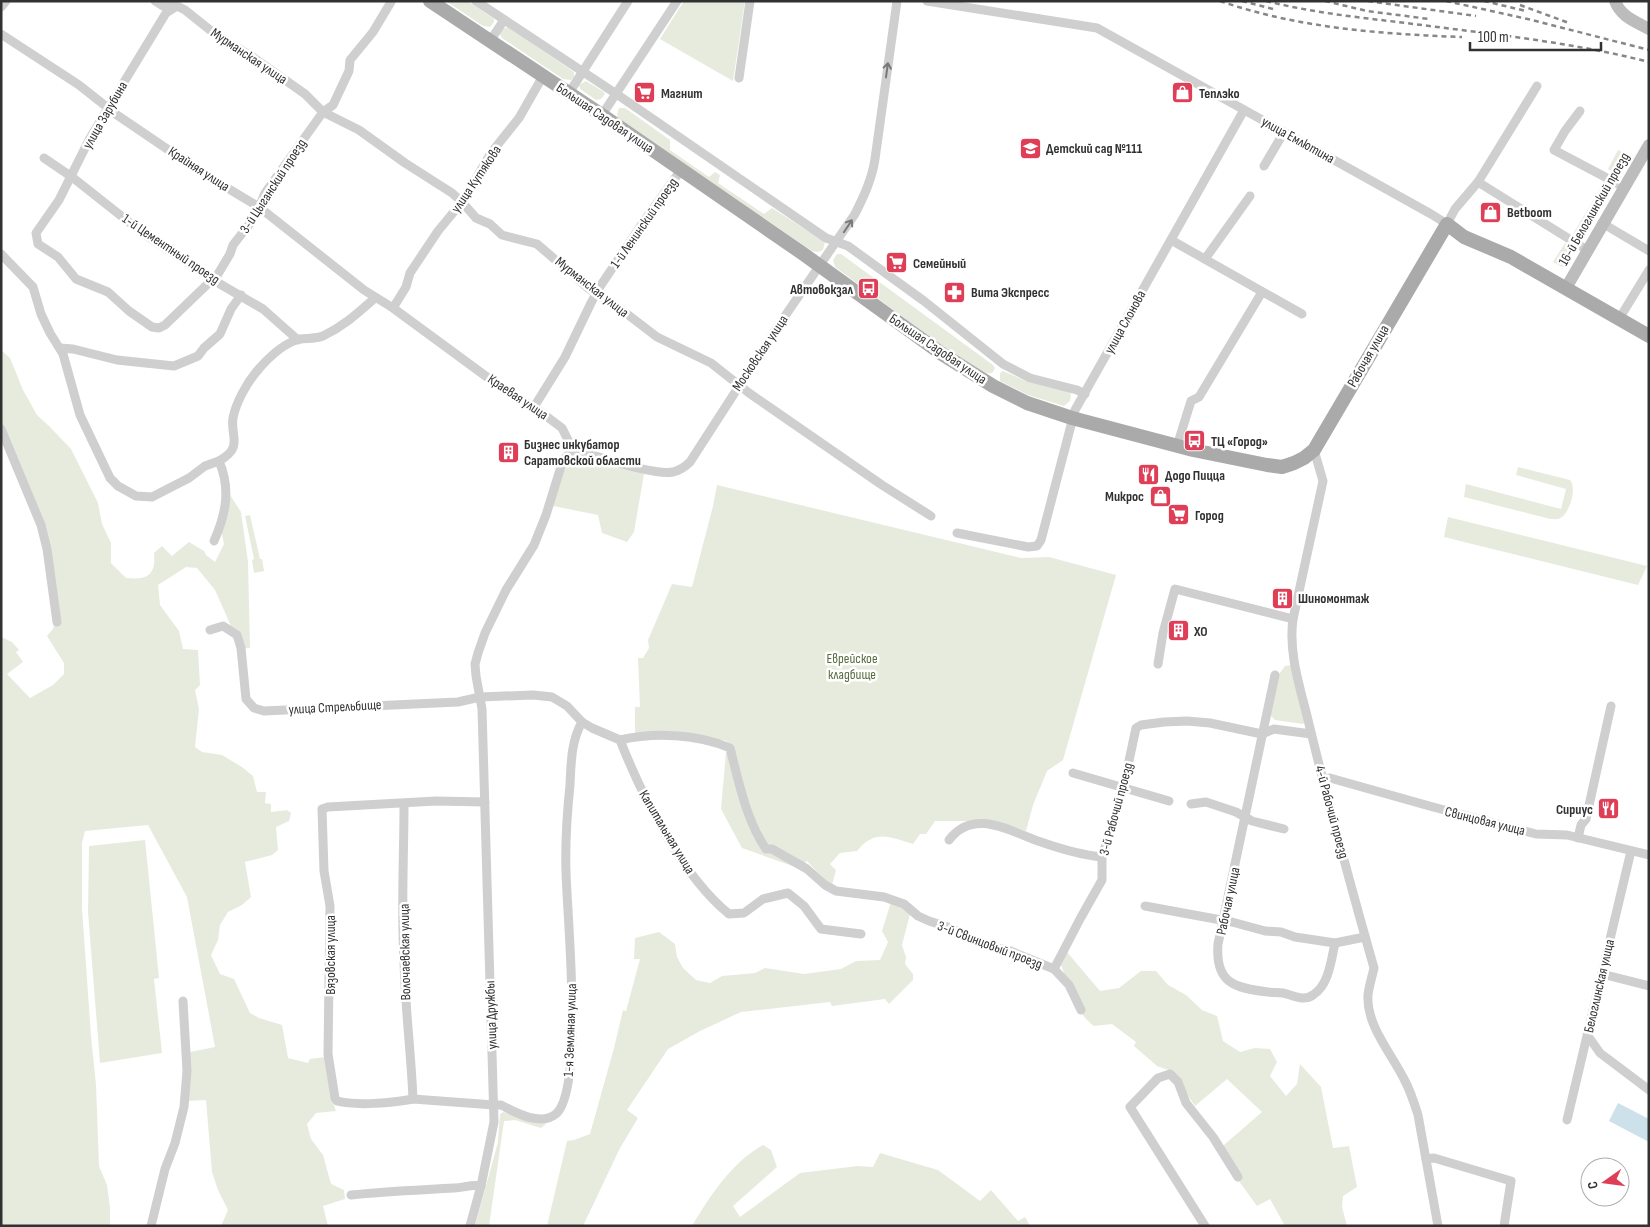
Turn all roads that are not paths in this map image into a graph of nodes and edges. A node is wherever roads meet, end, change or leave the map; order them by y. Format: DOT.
graph roads {
  1 [pos="6,1"];
  2 [pos="155,1"];
  3 [pos="430,1"];
  4 [pos="476,1"];
  5 [pos="628,1"];
  6 [pos="676,1"];
  7 [pos="750,1"];
  8 [pos="897,1"];
  9 [pos="927,1"];
  10 [pos="1614,1"];
  11 [pos="391,2"];
  12 [pos="178,4"];
  13 [pos="1,7"];
  14 [pos="504,20"];
  15 [pos="1649,29"];
  16 [pos="1,34"];
  17 [pos="490,41"];
  18 [pos="582,72"];
  19 [pos="543,76"];
  20 [pos="738,78"];
  21 [pos="1537,86"];
  22 [pos="568,93"];
  23 [pos="616,93"];
  24 [pos="109,109"];
  25 [pos="1244,110"];
  26 [pos="1580,111"];
  27 [pos="323,112"];
  28 [pos="602,115"];
  29 [pos="1284,132"];
  30 [pos="1649,145"];
  31 [pos="44,158"];
  32 [pos="1264,166"];
  33 [pos="681,170"];
  34 [pos="72,177"];
  35 [pos="1478,182"];
  36 [pos="1624,187"];
  37 [pos="1250,196"];
  38 [pos="462,202"];
  39 [pos="259,207"];
  40 [pos="1602,223"];
  41 [pos="1447,224"];
  42 [pos="1171,240"];
  43 [pos="837,241"];
  44 [pos="1587,250"];
  45 [pos="1649,251"];
  46 [pos="1,254"];
  47 [pos="1205,259"];
  48 [pos="818,265"];
  49 [pos="1649,270"];
  50 [pos="214,279"];
  51 [pos="1566,288"];
  52 [pos="1262,292"];
  53 [pos="597,294"];
  54 [pos="241,295"];
  55 [pos="375,298"];
  56 [pos="393,308"];
  57 [pos="1302,314"];
  58 [pos="1620,319"];
  59 [pos="152,327"];
  60 [pos="1649,336"];
  61 [pos="298,340"];
  62 [pos="60,348"];
  63 [pos="738,385"];
  64 [pos="1085,394"];
  65 [pos="534,407"];
  66 [pos="1072,418"];
  67 [pos="1,429"];
  68 [pos="1178,446"];
  69 [pos="573,450"];
  70 [pos="1314,450"];
  71 [pos="219,461"];
  72 [pos="931,516"];
  73 [pos="957,534"];
  74 [pos="214,541"];
  75 [pos="1293,619"];
  76 [pos="57,622"];
  77 [pos="210,630"];
  78 [pos="1158,664"];
  79 [pos="1274,675"];
  80 [pos="480,697"];
  81 [pos="1611,706"];
  82 [pos="582,722"];
  83 [pos="1262,734"];
  84 [pos="1312,734"];
  85 [pos="620,740"];
  86 [pos="1073,773"];
  87 [pos="1322,779"];
  88 [pos="1124,788"];
  89 [pos="1169,801"];
  90 [pos="485,802"];
  91 [pos="404,804"];
  92 [pos="1191,804"];
  93 [pos="1246,818"];
  94 [pos="1284,829"];
  95 [pos="1578,838"];
  96 [pos="949,840"];
  97 [pos="1631,851"];
  98 [pos="1649,856"];
  99 [pos="1102,857"];
  100 [pos="1145,906"];
  101 [pos="1224,921"];
  102 [pos="861,934"];
  103 [pos="1365,938"];
  104 [pos="1335,943"];
  105 [pos="1054,969"];
  106 [pos="1602,974"];
  107 [pos="1649,986"];
  108 [pos="183,1002"];
  109 [pos="1081,1010"];
  110 [pos="1588,1036"];
  111 [pos="1649,1090"];
  112 [pos="337,1100"];
  113 [pos="413,1100"];
  114 [pos="494,1105"];
  115 [pos="1567,1120"];
  116 [pos="1426,1159"];
  117 [pos="1238,1177"];
  118 [pos="481,1186"];
  119 [pos="351,1195"];
  120 [pos="151,1226"];
  121 [pos="470,1226"];
  122 [pos="1204,1226"];
  123 [pos="1438,1226"];
  124 [pos="1504,1226"];
  1 -- 13 [label="street"];
  2 -- 12 [label="street, Мурманская улица"];
  3 -- 17 [label="main road, Большая Садовая улица"];
  4 -- 14 [label="street"];
  5 -- 18 [label="street"];
  6 -- 23 [label="street"];
  7 -- 20 [label="street"];
  43 -- 8 [label="street, Московская улица, one-way"];
  9 -- 25 [label="street, улица Емлютина"];
  10 -- 15 [label="street"];
  11 -- 27 [label="street, 3-й Цыганский проезд"];
  12 -- 24 [label="street, улица Зарубина"];
  12 -- 27 [label="street, Мурманская улица"];
  14 -- 17 [label="street"];
  14 -- 18 [label="street"];
  16 -- 24 [label="street, Крайняя улица"];
  17 -- 19 [label="main road, Большая Садовая улица"];
  18 -- 22 [label="street"];
  18 -- 23 [label="street"];
  19 -- 22 [label="main road, Большая Садовая улица"];
  19 -- 38 [label="street, улица Кутякова"];
  21 -- 35 [label="street, Рабочая улица"];
  22 -- 28 [label="main road, Большая Садовая улица"];
  23 -- 28 [label="street"];
  23 -- 43 [label="street"];
  24 -- 34 [label="street, улица Зарубина"];
  24 -- 39 [label="street, Крайняя улица"];
  25 -- 29 [label="street, улица Емлютина"];
  25 -- 42 [label="street, улица Слонова"];
  26 -- 36 [label="street"];
  27 -- 38 [label="street, Мурманская улица"];
  27 -- 39 [label="street, 3-й Цыганский проезд"];
  28 -- 33 [label="main road, Большая Садовая улица"];
  29 -- 32 [label="street"];
  29 -- 41 [label="street, улица Емлютина"];
  30 -- 36 [label="street, 16-й Белоглинский проезд"];
  31 -- 34 [label="street, 1-й Цементный проезд"];
  33 -- 48 [label="main road, Большая Садовая улица"];
  33 -- 53 [label="street, 1-й Ленинский проезд"];
  34 -- 50 [label="street, 1-й Цементный проезд"];
  34 -- 59 [label="street, улица Зарубина"];
  35 -- 41 [label="street, Рабочая улица"];
  35 -- 44 [label="street"];
  36 -- 40 [label="street, 16-й Белоглинский проезд"];
  37 -- 47 [label="street"];
  38 -- 53 [label="street, Мурманская улица"];
  38 -- 56 [label="street, улица Кутякова"];
  39 -- 50 [label="street, 3-й Цыганский проезд"];
  39 -- 55 [label="street, Крайняя улица"];
  40 -- 44 [label="street, 16-й Белоглинский проезд"];
  40 -- 45 [label="street"];
  41 -- 51 [label="main road, улица Емлютина"];
  41 -- 70 [label="main road, Рабочая улица"];
  42 -- 47 [label="street"];
  42 -- 64 [label="street, улица Слонова"];
  43 -- 48 [label="street, Московская улица"];
  43 -- 64 [label="street"];
  44 -- 51 [label="street, 16-й Белоглинский проезд"];
  46 -- 62 [label="street"];
  47 -- 52 [label="street"];
  48 -- 63 [label="street, Московская улица"];
  48 -- 66 [label="main road, Большая Садовая улица"];
  49 -- 58 [label="street"];
  50 -- 54 [label="street, 1-й Цементный проезд"];
  50 -- 59 [label="street, 3-й Цыганский проезд"];
  51 -- 58 [label="main road, улица Емлютина"];
  52 -- 57 [label="street"];
  52 -- 68 [label="street"];
  53 -- 63 [label="street, Мурманская улица"];
  53 -- 65 [label="street, 1-й Ленинский проезд"];
  54 -- 61 [label="street, 1-й Цементный проезд"];
  54 -- 62 [label="street"];
  55 -- 56 [label="street, Крайняя улица"];
  55 -- 61 [label="street"];
  56 -- 65 [label="street, Краевая улица"];
  58 -- 60 [label="main road, улица Емлютина"];
  61 -- 71 [label="street"];
  62 -- 71 [label="street"];
  63 -- 69 [label="street, Московская улица"];
  63 -- 72 [label="street, Мурманская улица"];
  64 -- 66 [label="street, улица Слонова"];
  65 -- 69 [label="street, Краевая улица"];
  66 -- 68 [label="main road, Большая Садовая улица"];
  66 -- 73 [label="street, улица Слонова"];
  67 -- 76 [label="street"];
  68 -- 70 [label="main road, Большая Садовая улица"];
  69 -- 80 [label="street, улица Дружбы"];
  70 -- 75 [label="street"];
  71 -- 74 [label="street"];
  75 -- 78 [label="street"];
  75 -- 84 [label="street, 4-й Рабочий проезд"];
  77 -- 80 [label="street, улица Стрельбище"];
  79 -- 83 [label="street, Рабочая улица"];
  80 -- 82 [label="street"];
  80 -- 90 [label="street, улица Дружбы"];
  81 -- 95 [label="street"];
  82 -- 85 [label="street"];
  82 -- 114 [label="street, 1-я Земляная улица"];
  83 -- 84 [label="street"];
  83 -- 88 [label="street, 3-й Рабочий проезд"];
  83 -- 93 [label="street, Рабочая улица"];
  84 -- 87 [label="street, 4-й Рабочий проезд"];
  85 -- 102 [label="street, Капитальная улица"];
  85 -- 105 [label="street, 3-й Свинцовый проезд"];
  86 -- 88 [label="street"];
  87 -- 95 [label="street, Свинцовая улица"];
  87 -- 103 [label="street, 4-й Рабочий проезд"];
  88 -- 89 [label="street"];
  88 -- 99 [label="street, 3-й Рабочий проезд"];
  90 -- 91 [label="street"];
  90 -- 114 [label="street, улица Дружбы"];
  91 -- 112 [label="street, Вязовская улица"];
  91 -- 113 [label="street, Волочаевская улица"];
  92 -- 93 [label="street"];
  93 -- 94 [label="street"];
  93 -- 101 [label="street, Рабочая улица"];
  95 -- 97 [label="street, Свинцовая улица"];
  96 -- 99 [label="street"];
  97 -- 98 [label="street, Свинцовая улица"];
  97 -- 106 [label="street, Белоглинская улица"];
  99 -- 105 [label="street, 3-й Рабочий проезд"];
  100 -- 101 [label="street"];
  101 -- 104 [label="street"];
  101 -- 104 [label="street, Рабочая улица"];
  103 -- 104 [label="street"];
  103 -- 116 [label="street, 4-й Рабочий проезд"];
  105 -- 109 [label="street, 3-й Свинцовый проезд"];
  106 -- 107 [label="street"];
  106 -- 110 [label="street, Белоглинская улица"];
  108 -- 120 [label="street"];
  110 -- 111 [label="street"];
  110 -- 115 [label="street, Белоглинская улица"];
  112 -- 113 [label="street, 1-я Земляная улица"];
  113 -- 114 [label="street, 1-я Земляная улица"];
  114 -- 118 [label="street, улица Дружбы"];
  116 -- 123 [label="street"];
  116 -- 124 [label="street"];
  117 -- 122 [label="street"];
  118 -- 119 [label="street"];
  118 -- 121 [label="street, улица Дружбы"];
}
